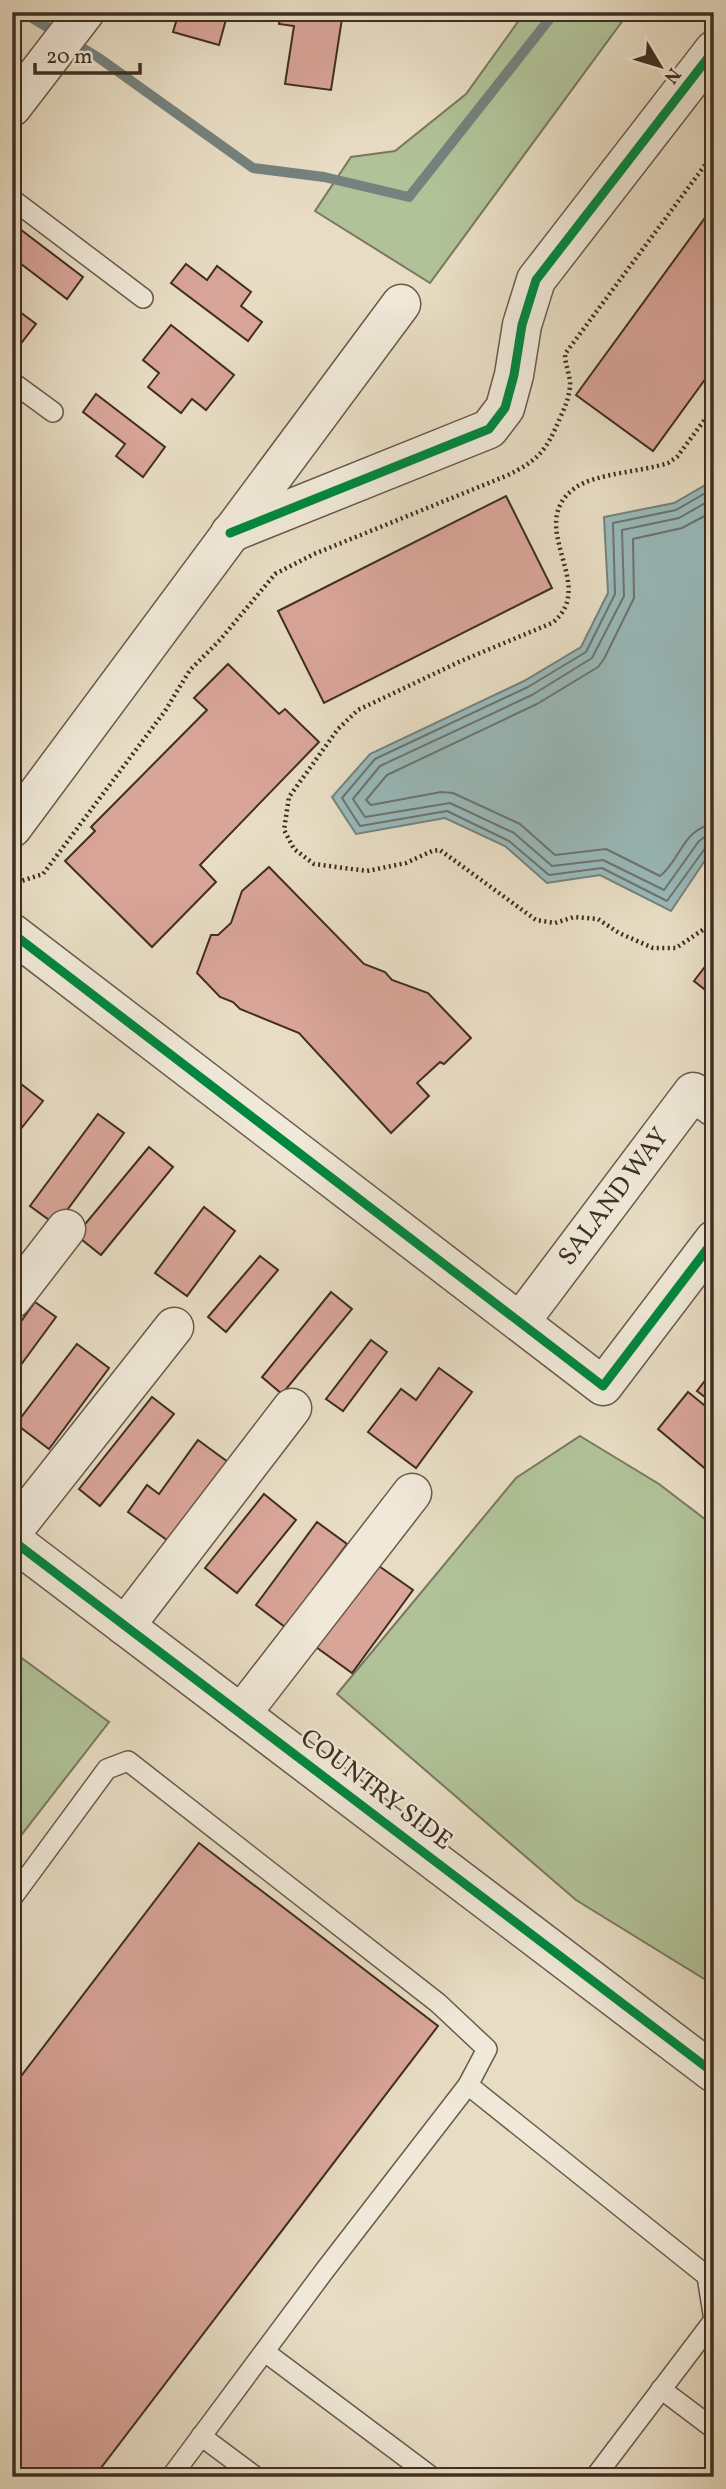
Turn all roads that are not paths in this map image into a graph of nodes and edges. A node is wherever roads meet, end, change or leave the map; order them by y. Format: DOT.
graph roads {
  1 [pos="82,16"];
  2 [pos="714,50"];
  3 [pos="12,107"];
  4 [pos="12,199"];
  5 [pos="143,298"];
  6 [pos="401,304"];
  7 [pos="12,382"];
  8 [pos="53,412"];
  9 [pos="230,533"];
  10 [pos="12,828"];
  11 [pos="12,933"];
  12 [pos="714,1107"];
  13 [pos="66,1229"];
  14 [pos="714,1240"];
  15 [pos="12,1299"];
  16 [pos="520,1322"];
  17 [pos="174,1327"];
  18 [pos="292,1408"];
  19 [pos="412,1493"];
  20 [pos="12,1532"];
  21 [pos="12,1541"];
  22 [pos="125,1626"];
  23 [pos="241,1714"];
  24 [pos="12,1898"];
  25 [pos="714,2073"];
  26 [pos="468,2085"];
  27 [pos="265,2352"];
  28 [pos="661,2389"];
  29 [pos="714,2429"];
  30 [pos="201,2436"];
  31 [pos="171,2477"];
  32 [pos="256,2477"];
  33 [pos="432,2477"];
  34 [pos="595,2477"];
  1 -- 3 [label="street"];
  2 -- 9 [label="street"];
  4 -- 5 [label="lane"];
  6 -- 9 [label="street"];
  7 -- 8 [label="lane"];
  9 -- 10 [label="street"];
  11 -- 16 [label="street"];
  12 -- 16 [label="street, SALAND WAY"];
  13 -- 15 [label="street"];
  14 -- 16 [label="street"];
  17 -- 20 [label="street"];
  18 -- 22 [label="street"];
  19 -- 23 [label="street"];
  21 -- 22 [label="street, COUNTRY SIDE"];
  22 -- 23 [label="street, COUNTRY SIDE"];
  23 -- 25 [label="street, COUNTRY SIDE"];
  24 -- 26 [label="lane"];
  26 -- 27 [label="lane"];
  26 -- 28 [label="lane"];
  27 -- 30 [label="lane"];
  27 -- 33 [label="lane"];
  28 -- 29 [label="lane"];
  28 -- 34 [label="lane"];
  30 -- 31 [label="lane"];
  30 -- 32 [label="lane"];
}
